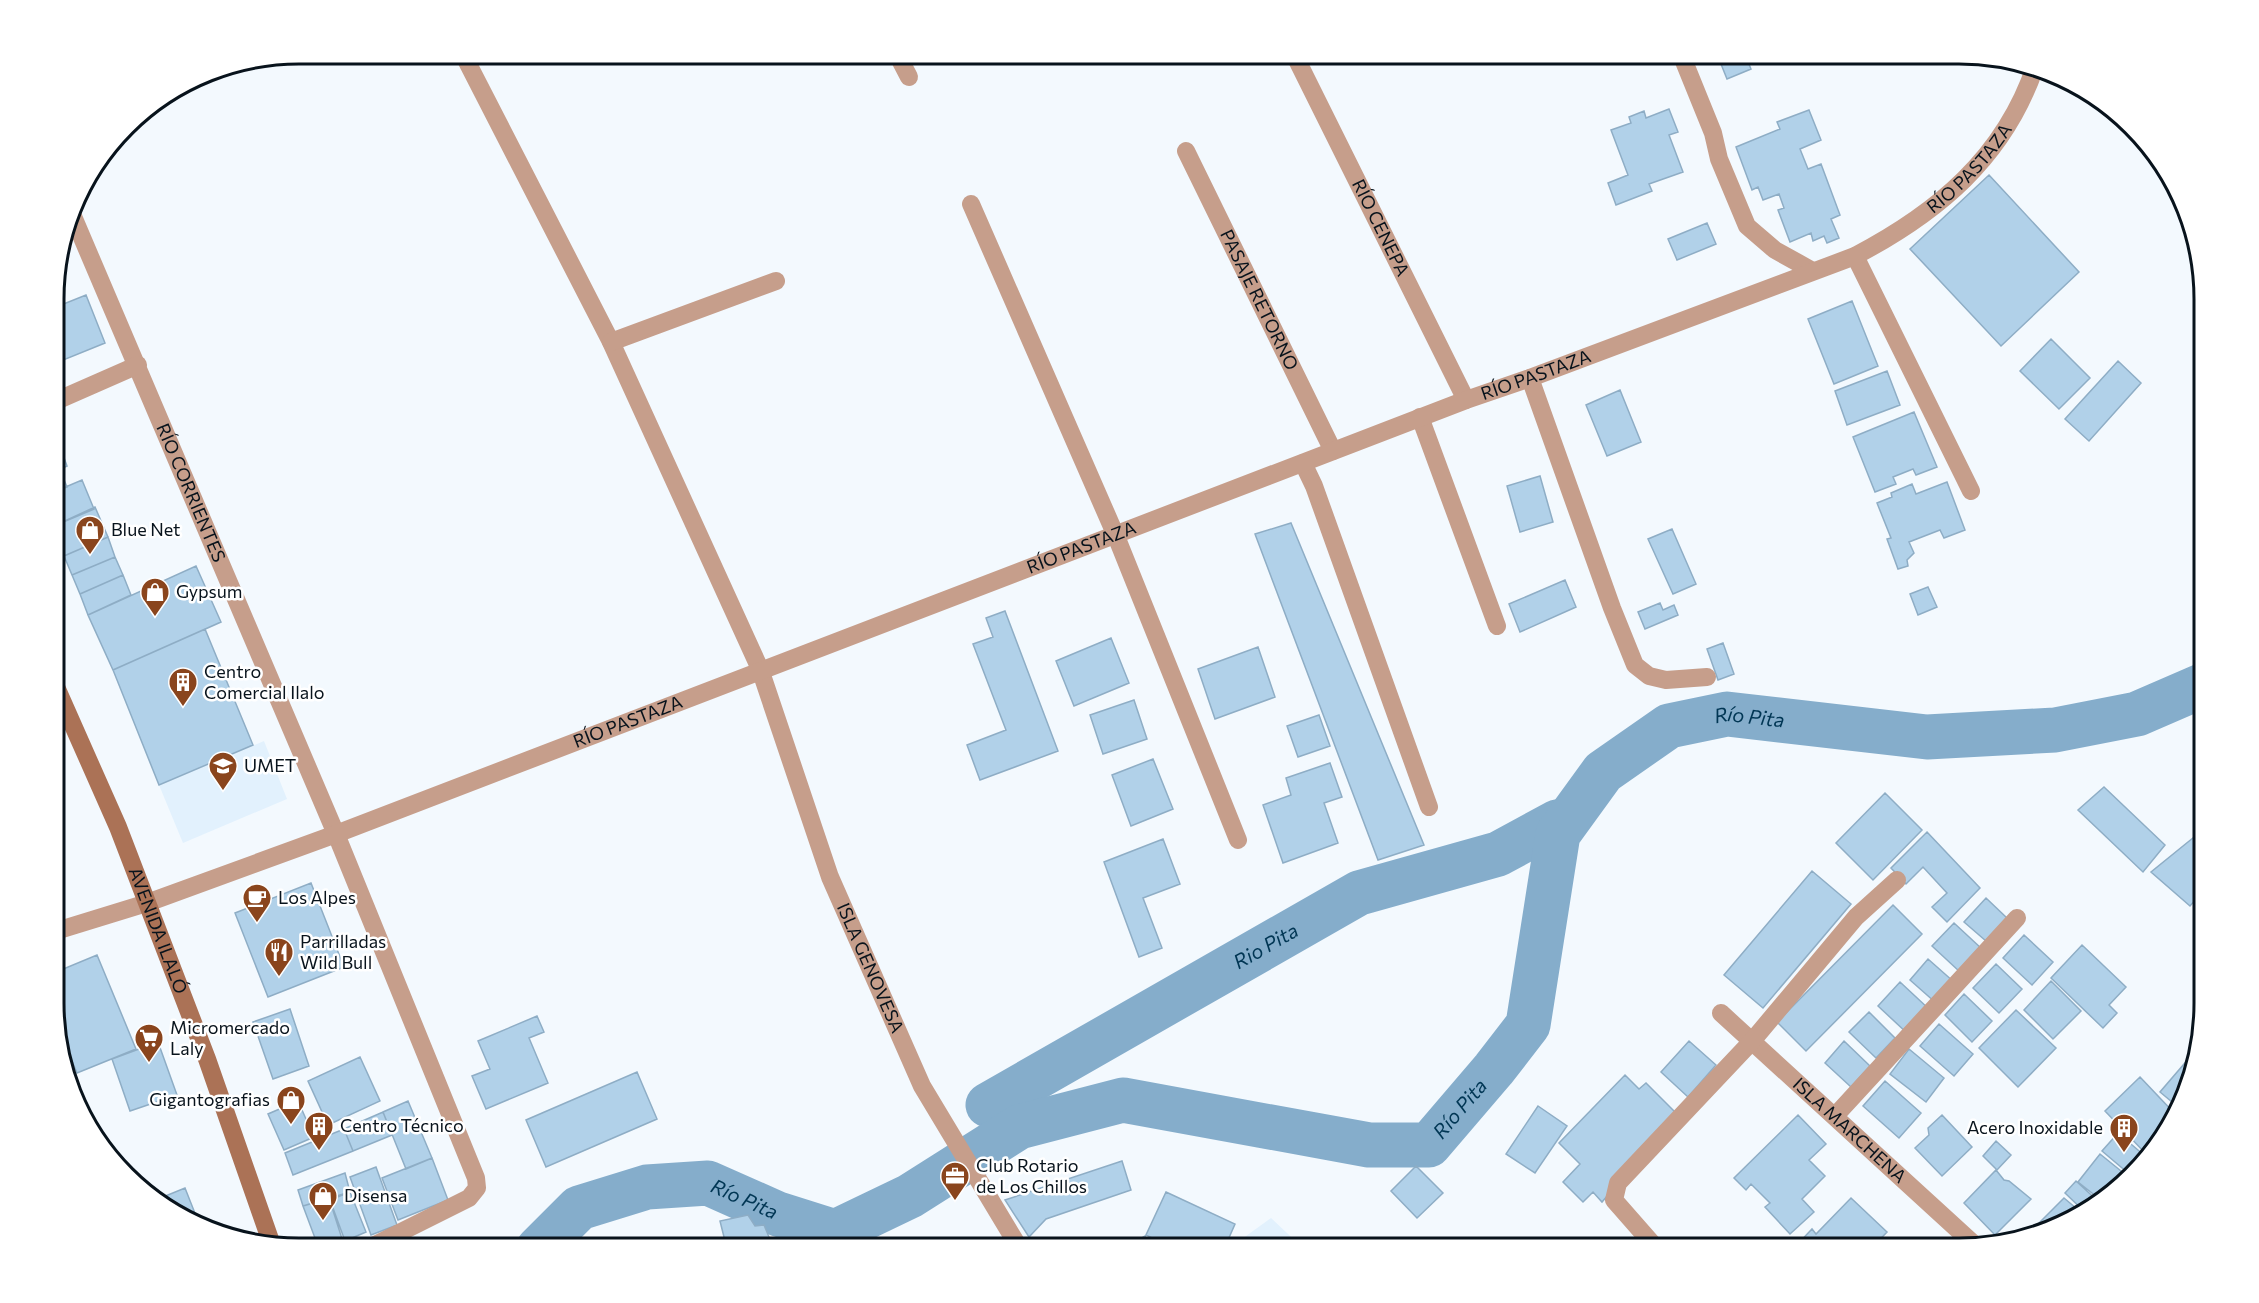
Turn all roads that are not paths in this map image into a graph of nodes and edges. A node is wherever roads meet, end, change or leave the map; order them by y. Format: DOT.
graph roads {
  1 [pos="468,64"];
  2 [pos="902,64"];
  3 [pos="1299,64"];
  4 [pos="1685,64"];
  5 [pos="2031,76"];
  6 [pos="909,77"];
  7 [pos="1186,151"];
  8 [pos="971,204"];
  9 [pos="77,225"];
  10 [pos="1855,256"];
  11 [pos="1811,270"];
  12 [pos="776,281"];
  13 [pos="611,342"];
  14 [pos="138,365"];
  15 [pos="1530,378"];
  16 [pos="64,397"];
  17 [pos="1466,400"];
  18 [pos="1420,417"];
  19 [pos="1333,451"];
  20 [pos="1303,463"];
  21 [pos="1971,491"];
  22 [pos="1116,536"];
  23 [pos="1497,626"];
  24 [pos="760,669"];
  25 [pos="1707,676"];
  26 [pos="64,705"];
  27 [pos="1429,807"];
  28 [pos="336,834"];
  29 [pos="1238,840"];
  30 [pos="1897,880"];
  31 [pos="147,903"];
  32 [pos="2017,918"];
  33 [pos="64,929"];
  34 [pos="1721,1012"];
  35 [pos="1753,1040"];
  36 [pos="1834,1116"];
  37 [pos="269,1236"];
  38 [pos="389,1238"];
  39 [pos="1014,1238"];
  40 [pos="1647,1238"];
  41 [pos="1967,1238"];
  1 -- 13 [label="street, ISLA GENOVESA"];
  2 -- 6 [label="street"];
  3 -- 17 [label="street, RÍO CENEPA"];
  4 -- 11 [label="street"];
  5 -- 10 [label="street, RÍO PASTAZA"];
  7 -- 19 [label="street, PASAJE RETORNO"];
  8 -- 22 [label="street"];
  9 -- 14 [label="street, RÍO CORRIENTES"];
  10 -- 11 [label="street, RÍO PASTAZA"];
  10 -- 21 [label="street"];
  11 -- 15 [label="street, RÍO PASTAZA"];
  12 -- 13 [label="street"];
  13 -- 24 [label="street, ISLA GENOVESA"];
  14 -- 16 [label="street"];
  14 -- 28 [label="street, RÍO CORRIENTES"];
  15 -- 17 [label="street, RÍO PASTAZA"];
  15 -- 25 [label="street"];
  17 -- 18 [label="street, RÍO PASTAZA"];
  18 -- 19 [label="street, RÍO PASTAZA"];
  18 -- 23 [label="street"];
  19 -- 20 [label="street, RÍO PASTAZA"];
  20 -- 22 [label="street, RÍO PASTAZA"];
  20 -- 27 [label="street"];
  22 -- 24 [label="street, RÍO PASTAZA"];
  22 -- 29 [label="street"];
  24 -- 28 [label="street, RÍO PASTAZA"];
  24 -- 39 [label="street, ISLA GENOVESA"];
  26 -- 31 [label="main road, AVENIDA ILALÓ"];
  28 -- 31 [label="street, RÍO PASTAZA"];
  28 -- 38 [label="street, RÍO CORRIENTES"];
  30 -- 35 [label="street"];
  31 -- 33 [label="street, RÍO PASTAZA"];
  31 -- 37 [label="main road, AVENIDA ILALÓ"];
  32 -- 36 [label="street"];
  34 -- 35 [label="street, ISLA MARCHENA"];
  35 -- 36 [label="street, ISLA MARCHENA"];
  35 -- 40 [label="street"];
  36 -- 41 [label="street, ISLA MARCHENA"];
}
